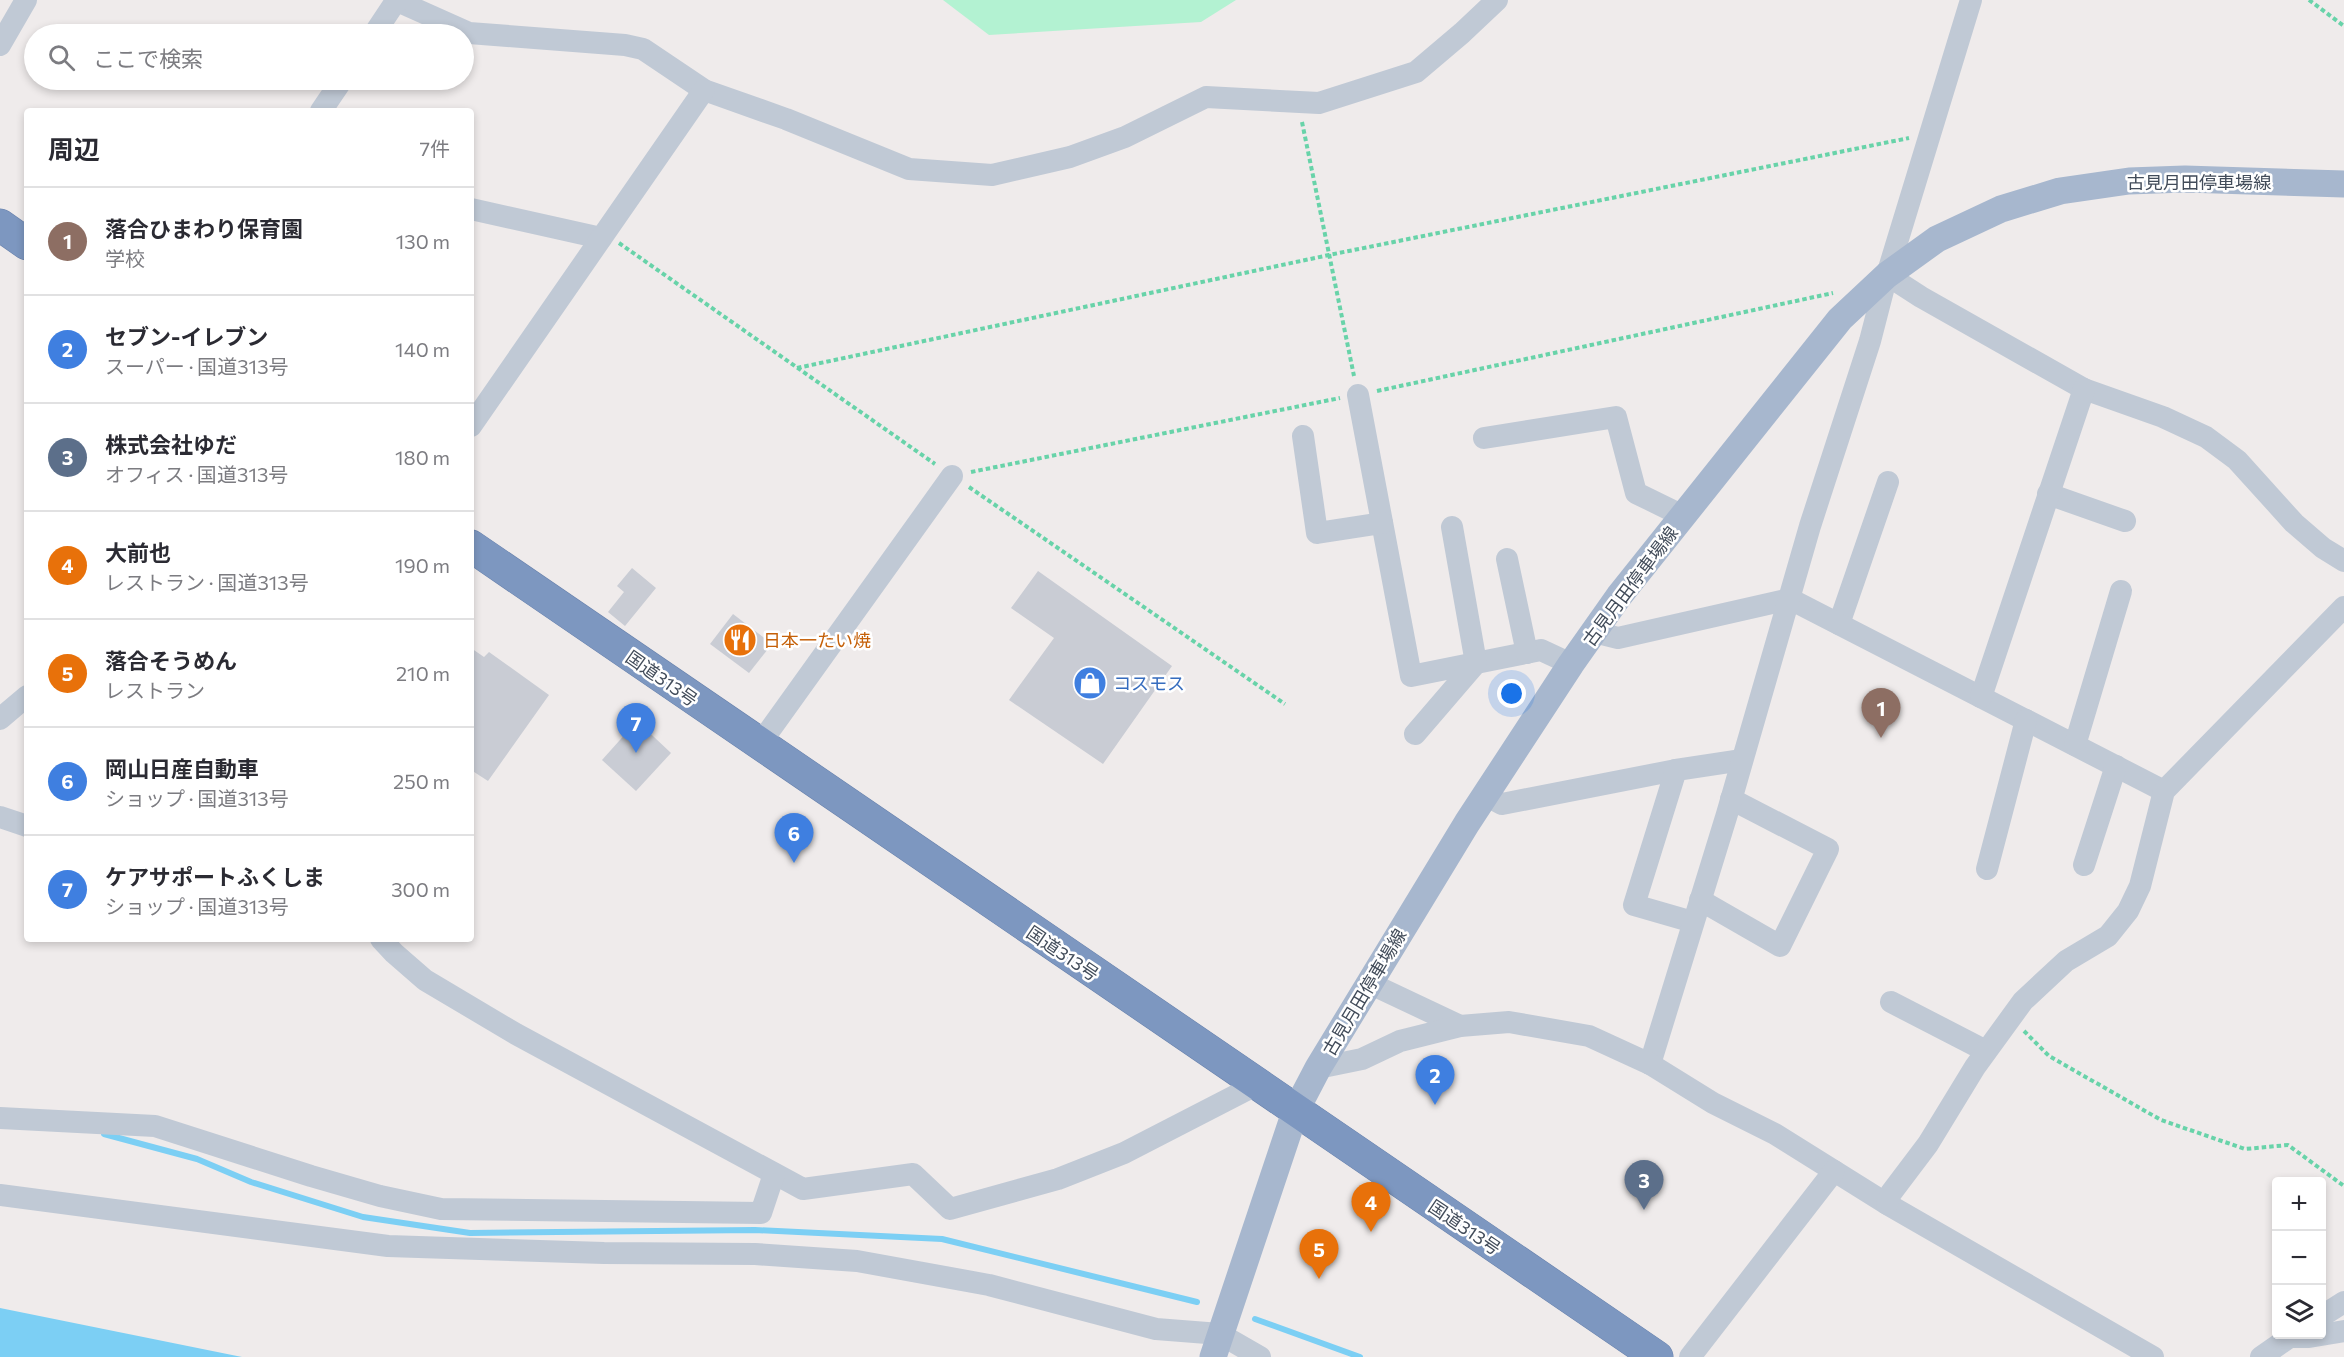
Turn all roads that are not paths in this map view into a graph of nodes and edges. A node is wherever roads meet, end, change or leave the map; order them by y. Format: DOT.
graph roads {
  1 [pos="26,0"];
  2 [pos="397,0"];
  3 [pos="1497,0"];
  4 [pos="1971,0"];
  5 [pos="381,24"];
  6 [pos="449,24"];
  7 [pos="474,33"];
  8 [pos="0,45"];
  9 [pos="335,90"];
  10 [pos="704,90"];
  11 [pos="323,108"];
  12 [pos="2344,184"];
  13 [pos="474,210"];
  14 [pos="0,225"];
  15 [pos="601,238"];
  16 [pos="24,242"];
  17 [pos="1887,275"];
  18 [pos="2084,389"];
  19 [pos="1358,395"];
  20 [pos="474,422"];
  21 [pos="1303,436"];
  22 [pos="1484,438"];
  23 [pos="952,476"];
  24 [pos="1888,482"];
  25 [pos="2048,494"];
  26 [pos="1683,516"];
  27 [pos="2125,522"];
  28 [pos="1382,523"];
  29 [pos="1452,527"];
  30 [pos="474,548"];
  31 [pos="1507,559"];
  32 [pos="2344,561"];
  33 [pos="2121,591"];
  34 [pos="1790,599"];
  35 [pos="2344,607"];
  36 [pos="1839,624"];
  37 [pos="1593,632"];
  38 [pos="1527,653"];
  39 [pos="1476,663"];
  40 [pos="1571,664"];
  41 [pos="1981,697"];
  42 [pos="24,699"];
  43 [pos="0,719"];
  44 [pos="2026,720"];
  45 [pos="1415,734"];
  46 [pos="759,745"];
  47 [pos="2075,745"];
  48 [pos="1742,760"];
  49 [pos="2116,766"];
  50 [pos="1676,770"];
  51 [pos="2164,790"];
  52 [pos="1485,795"];
  53 [pos="1731,799"];
  54 [pos="0,817"];
  55 [pos="24,825"];
  56 [pos="2084,865"];
  57 [pos="1987,869"];
  58 [pos="1700,900"];
  59 [pos="1694,922"];
  60 [pos="384,942"];
  61 [pos="1369,983"];
  62 [pos="1891,1002"];
  63 [pos="1460,1026"];
  64 [pos="1986,1051"];
  65 [pos="1650,1064"];
  66 [pos="1318,1068"];
  67 [pos="1256,1085"];
  68 [pos="1295,1112"];
  69 [pos="0,1118"];
  70 [pos="1834,1171"];
  71 [pos="774,1174"];
  72 [pos="0,1195"];
  73 [pos="1887,1204"];
  74 [pos="2344,1302"];
  75 [pos="2326,1313"];
  76 [pos="2344,1331"];
  77 [pos="2326,1334"];
  78 [pos="2287,1339"];
  79 [pos="1216,1346"];
  80 [pos="1260,1357"];
  81 [pos="1657,1357"];
  82 [pos="1690,1357"];
  83 [pos="2153,1357"];
  84 [pos="2261,1357"];
  1 -- 8 [label="street"];
  2 -- 5 [label="street"];
  2 -- 6 [label="street"];
  3 -- 10 [label="street"];
  4 -- 17 [label="street"];
  7 -- 10 [label="street"];
  9 -- 11 [label="street"];
  10 -- 15 [label="street"];
  12 -- 17 [label="main road, 古見月田停車場線"];
  13 -- 15 [label="street"];
  14 -- 16 [label="highway"];
  15 -- 20 [label="street"];
  17 -- 18 [label="street"];
  17 -- 26 [label="main road, 古見月田停車場線"];
  17 -- 34 [label="street"];
  18 -- 25 [label="street"];
  18 -- 32 [label="street"];
  19 -- 28 [label="street"];
  21 -- 28 [label="street"];
  22 -- 26 [label="street"];
  23 -- 46 [label="street"];
  24 -- 36 [label="street"];
  25 -- 27 [label="street"];
  25 -- 41 [label="street"];
  26 -- 37 [label="main road, 古見月田停車場線"];
  28 -- 39 [label="street"];
  29 -- 39 [label="street"];
  30 -- 46 [label="highway, 国道313号"];
  31 -- 38 [label="street"];
  33 -- 47 [label="street"];
  34 -- 36 [label="street"];
  34 -- 37 [label="street"];
  34 -- 48 [label="street"];
  35 -- 51 [label="street"];
  36 -- 41 [label="street"];
  37 -- 40 [label="main road, 古見月田停車場線"];
  38 -- 39 [label="street"];
  38 -- 40 [label="street"];
  39 -- 45 [label="street"];
  40 -- 52 [label="main road, 古見月田停車場線"];
  41 -- 44 [label="street"];
  42 -- 43 [label="street"];
  44 -- 47 [label="street"];
  44 -- 57 [label="street"];
  46 -- 67 [label="highway, 国道313号"];
  47 -- 49 [label="street"];
  48 -- 50 [label="street"];
  48 -- 53 [label="street"];
  49 -- 51 [label="street"];
  49 -- 56 [label="street"];
  50 -- 52 [label="street"];
  50 -- 59 [label="street"];
  51 -- 64 [label="street"];
  52 -- 61 [label="main road, 古見月田停車場線"];
  53 -- 58 [label="street"];
  53 -- 58 [label="street"];
  54 -- 55 [label="street"];
  58 -- 59 [label="street"];
  59 -- 65 [label="street"];
  60 -- 71 [label="street"];
  61 -- 63 [label="street"];
  61 -- 66 [label="main road, 古見月田停車場線"];
  62 -- 64 [label="street"];
  63 -- 65 [label="street"];
  63 -- 66 [label="street"];
  64 -- 73 [label="street"];
  65 -- 70 [label="street"];
  66 -- 68 [label="main road, 古見月田停車場線"];
  67 -- 68 [label="highway, 国道313号"];
  67 -- 71 [label="street"];
  68 -- 79 [label="main road, 古見月田停車場線"];
  68 -- 81 [label="highway, 国道313号"];
  69 -- 71 [label="street"];
  70 -- 73 [label="street"];
  70 -- 82 [label="street"];
  72 -- 79 [label="street"];
  73 -- 83 [label="street"];
  74 -- 75 [label="street"];
  76 -- 77 [label="street"];
  78 -- 84 [label="street"];
  79 -- 80 [label="street"];
}
